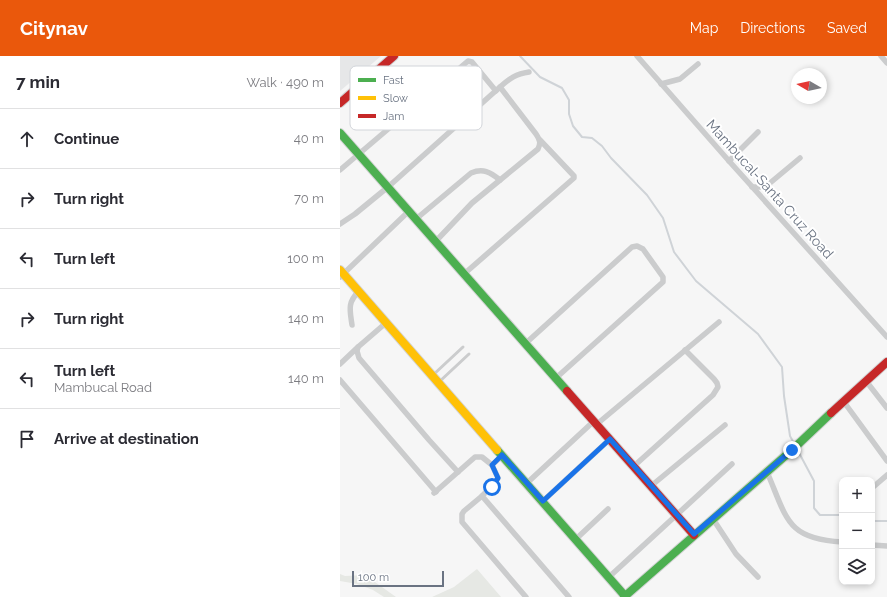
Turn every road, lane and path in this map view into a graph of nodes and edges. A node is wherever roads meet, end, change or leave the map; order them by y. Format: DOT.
graph roads {
  1 [pos="394,56"];
  2 [pos="638,56"];
  3 [pos="881,56"];
  4 [pos="887,63"];
  5 [pos="698,64"];
  6 [pos="383,66"];
  7 [pos="462,66"];
  8 [pos="476,66"];
  9 [pos="482,72"];
  10 [pos="529,72"];
  11 [pos="661,84"];
  12 [pos="498,89"];
  13 [pos="350,94"];
  14 [pos="340,103"];
  15 [pos="482,103"];
  16 [pos="389,130"];
  17 [pos="452,130"];
  18 [pos="340,132"];
  19 [pos="758,132"];
  20 [pos="540,140"];
  21 [pos="360,155"];
  22 [pos="800,158"];
  23 [pos="729,162"];
  24 [pos="340,170"];
  25 [pos="500,180"];
  26 [pos="388,187"];
  27 [pos="752,187"];
  28 [pos="409,211"];
  29 [pos="416,219"];
  30 [pos="340,224"];
  31 [pos="436,241"];
  32 [pos="341,273"];
  33 [pos="464,274"];
  34 [pos="359,291"];
  35 [pos="387,322"];
  36 [pos="719,322"];
  37 [pos="352,325"];
  38 [pos="887,337"];
  39 [pos="526,343"];
  40 [pos="463,346"];
  41 [pos="358,347"];
  42 [pos="685,350"];
  43 [pos="469,354"];
  44 [pos="446,362"];
  45 [pos="887,362"];
  46 [pos="340,364"];
  47 [pos="452,368"];
  48 [pos="433,375"];
  49 [pos="556,378"];
  50 [pos="340,380"];
  51 [pos="866,381"];
  52 [pos="439,382"];
  53 [pos="844,402"];
  54 [pos="887,408"];
  55 [pos="596,422"];
  56 [pos="725,425"];
  57 [pos="610,439"];
  58 [pos="502,455"];
  59 [pos="887,461"];
  60 [pos="732,464"];
  61 [pos="492,465"];
  62 [pos="634,466"];
  63 [pos="458,472"];
  64 [pos="768,472"];
  65 [pos="887,475"];
  66 [pos="527,483"];
  67 [pos="875,485"];
  68 [pos="652,486"];
  69 [pos="482,496"];
  70 [pos="543,501"];
  71 [pos="608,509"];
  72 [pos="677,515"];
  73 [pos="713,518"];
  74 [pos="694,534"];
  75 [pos="576,539"];
  76 [pos="839,542"];
  77 [pos="875,545"];
  78 [pos="887,546"];
  79 [pos="609,577"];
  80 [pos="758,577"];
  81 [pos="624,596"];
  82 [pos="526,597"];
  83 [pos="569,597"];
  1 -- 6 [label="street"];
  2 -- 11 [label="street, Mambucal-Santa Cruz Road"];
  3 -- 4 [label="street"];
  5 -- 11 [label="street"];
  7 -- 8 [label="street"];
  9 -- 12 [label="street"];
  10 -- 12 [label="street"];
  11 -- 23 [label="street, Mambucal-Santa Cruz Road"];
  12 -- 15 [label="street"];
  12 -- 20 [label="street"];
  13 -- 14 [label="street"];
  16 -- 21 [label="street"];
  17 -- 26 [label="street"];
  18 -- 21 [label="street"];
  19 -- 23 [label="street"];
  20 -- 25 [label="street"];
  20 -- 33 [label="street"];
  21 -- 24 [label="street"];
  21 -- 26 [label="street"];
  22 -- 27 [label="street"];
  23 -- 27 [label="street, Mambucal-Santa Cruz Road"];
  25 -- 29 [label="street"];
  25 -- 31 [label="street"];
  26 -- 28 [label="street"];
  26 -- 30 [label="street"];
  27 -- 38 [label="street, Mambucal-Santa Cruz Road"];
  28 -- 29 [label="street"];
  28 -- 32 [label="street"];
  29 -- 31 [label="street"];
  31 -- 33 [label="street"];
  32 -- 34 [label="street"];
  33 -- 39 [label="street"];
  34 -- 35 [label="street"];
  34 -- 37 [label="street"];
  35 -- 41 [label="street"];
  35 -- 48 [label="street"];
  36 -- 42 [label="street"];
  39 -- 49 [label="street"];
  39 -- 49 [label="street"];
  40 -- 44 [label="lane"];
  41 -- 46 [label="street"];
  41 -- 63 [label="street"];
  42 -- 55 [label="street"];
  42 -- 62 [label="street"];
  43 -- 47 [label="lane"];
  44 -- 47 [label="lane"];
  44 -- 48 [label="lane"];
  45 -- 51 [label="street"];
  47 -- 52 [label="lane"];
  48 -- 52 [label="street"];
  49 -- 55 [label="street"];
  50 -- 63 [label="street"];
  51 -- 53 [label="street"];
  51 -- 54 [label="street"];
  52 -- 58 [label="street"];
  53 -- 59 [label="street"];
  53 -- 64 [label="street"];
  55 -- 57 [label="street"];
  55 -- 66 [label="street"];
  56 -- 68 [label="street"];
  57 -- 62 [label="street"];
  57 -- 70 [label="street"];
  58 -- 61 [label="street"];
  58 -- 66 [label="street"];
  60 -- 72 [label="street"];
  61 -- 63 [label="street"];
  61 -- 69 [label="street"];
  62 -- 68 [label="street"];
  64 -- 73 [label="street"];
  64 -- 76 [label="street"];
  65 -- 67 [label="street"];
  66 -- 70 [label="street"];
  68 -- 72 [label="street"];
  69 -- 82 [label="street"];
  69 -- 83 [label="street"];
  70 -- 75 [label="street"];
  71 -- 75 [label="street"];
  72 -- 74 [label="street"];
  72 -- 79 [label="street"];
  73 -- 74 [label="street"];
  73 -- 80 [label="street"];
  74 -- 81 [label="street"];
  75 -- 79 [label="street"];
  77 -- 78 [label="street"];
  79 -- 81 [label="street"];
}
